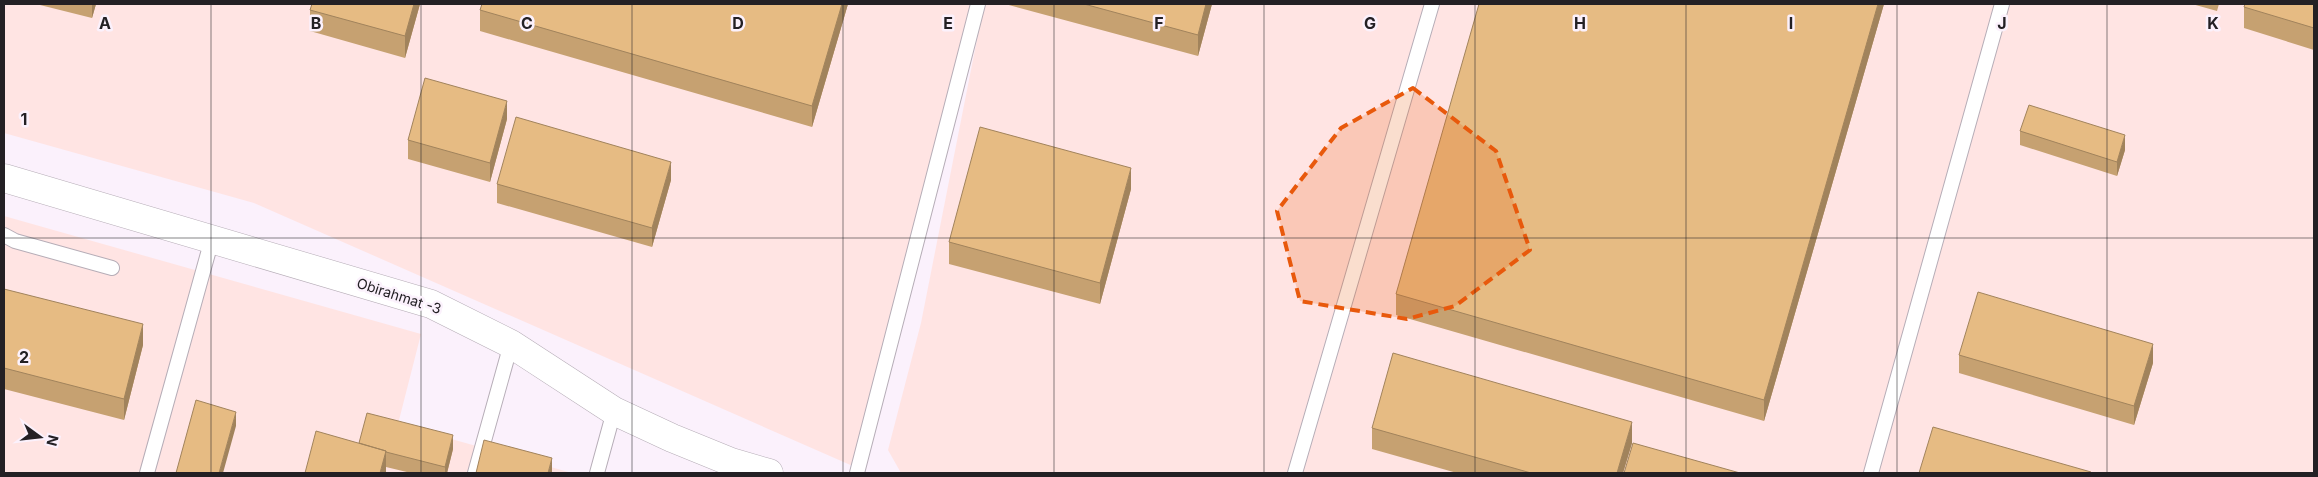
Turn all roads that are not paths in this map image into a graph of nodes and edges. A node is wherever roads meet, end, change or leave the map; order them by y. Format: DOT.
graph roads {
  1 [pos="978,4"];
  2 [pos="1432,4"];
  3 [pos="2002,4"];
  4 [pos="4,178"];
  5 [pos="4,235"];
  6 [pos="212,239"];
  7 [pos="112,268"];
  8 [pos="510,344"];
  9 [pos="614,411"];
  10 [pos="147,473"];
  11 [pos="476,473"];
  12 [pos="597,473"];
  13 [pos="769,473"];
  14 [pos="857,473"];
  15 [pos="1295,473"];
  16 [pos="1871,473"];
  1 -- 14 [label="lane"];
  2 -- 15 [label="lane"];
  3 -- 16 [label="lane"];
  4 -- 6 [label="street, Obirahmat -3"];
  5 -- 7 [label="lane"];
  6 -- 8 [label="street, Obirahmat -3"];
  6 -- 10 [label="lane"];
  8 -- 9 [label="street, Obirahmat -3"];
  8 -- 11 [label="lane"];
  9 -- 12 [label="lane"];
  9 -- 13 [label="street, Obirahmat -3"];
}
